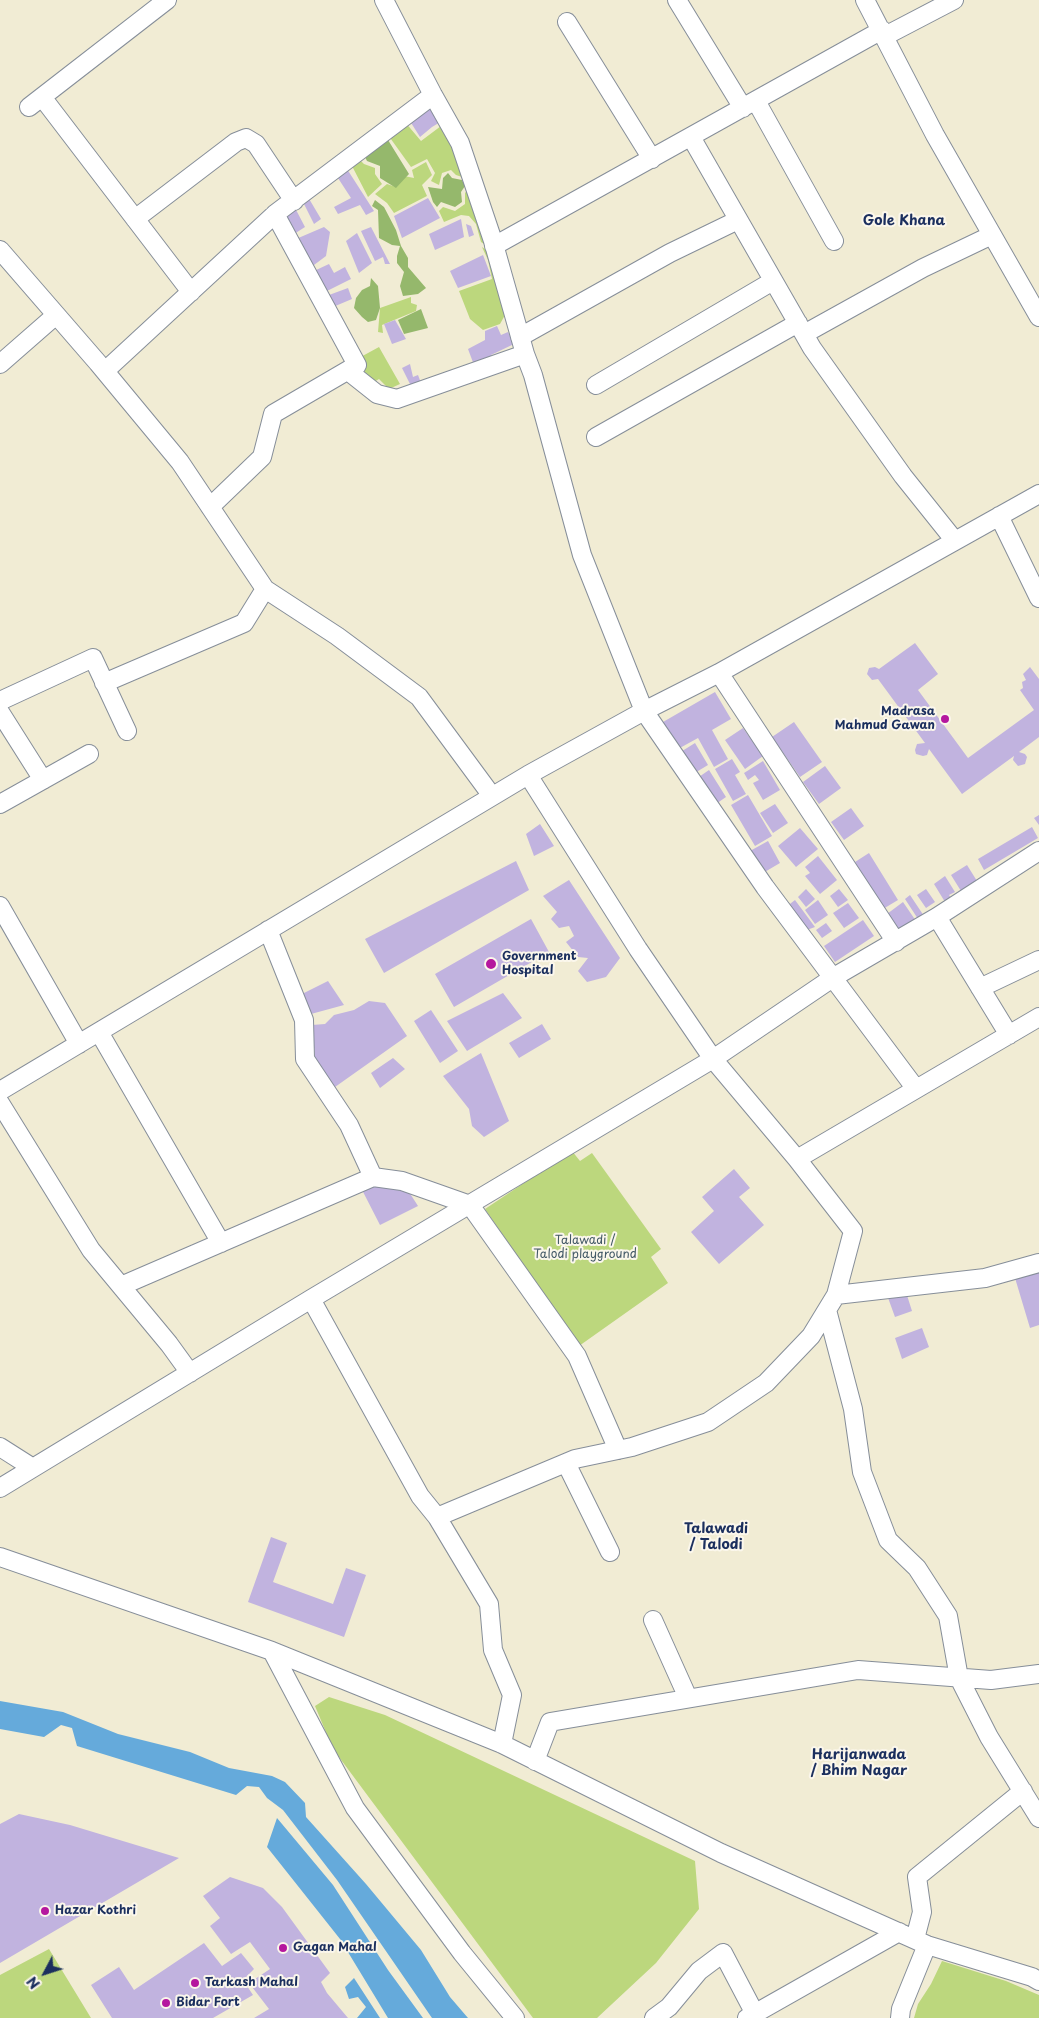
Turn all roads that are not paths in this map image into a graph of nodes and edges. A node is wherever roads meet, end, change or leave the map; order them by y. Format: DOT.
graph roads {
  1 [pos="167,0"];
  2 [pos="384,0"];
  3 [pos="677,0"];
  4 [pos="865,0"];
  5 [pos="954,0"];
  6 [pos="567,22"];
  7 [pos="884,33"];
  8 [pos="433,95"];
  9 [pos="749,104"];
  10 [pos="692,137"];
  11 [pos="652,159"];
  12 [pos="294,201"];
  13 [pos="276,214"];
  14 [pos="135,219"];
  15 [pos="738,220"];
  16 [pos="992,235"];
  17 [pos="834,241"];
  18 [pos="494,246"];
  19 [pos="0,250"];
  20 [pos="773,281"];
  21 [pos="191,292"];
  22 [pos="56,315"];
  23 [pos="1039,317"];
  24 [pos="801,328"];
  25 [pos="523,346"];
  26 [pos="0,364"];
  27 [pos="105,371"];
  28 [pos="348,371"];
  29 [pos="596,385"];
  30 [pos="596,437"];
  31 [pos="1039,494"];
  32 [pos="210,507"];
  33 [pos="999,516"];
  34 [pos="955,541"];
  35 [pos="265,589"];
  36 [pos="1039,598"];
  37 [pos="719,672"];
  38 [pos="104,683"];
  39 [pos="0,701"];
  40 [pos="644,710"];
  41 [pos="0,712"];
  42 [pos="127,731"];
  43 [pos="89,754"];
  44 [pos="528,775"];
  45 [pos="43,780"];
  46 [pos="492,796"];
  47 [pos="0,804"];
  48 [pos="1039,851"];
  49 [pos="0,906"];
  50 [pos="937,917"];
  51 [pos="268,930"];
  52 [pos="896,942"];
  53 [pos="1039,960"];
  54 [pos="834,978"];
  55 [pos="980,988"];
  56 [pos="1039,1017"];
  57 [pos="99,1032"];
  58 [pos="1009,1035"];
  59 [pos="79,1044"];
  60 [pos="713,1059"];
  61 [pos="916,1089"];
  62 [pos="0,1091"];
  63 [pos="0,1103"];
  64 [pos="797,1158"];
  65 [pos="374,1177"];
  66 [pos="470,1205"];
  67 [pos="221,1243"];
  68 [pos="1039,1262"];
  69 [pos="121,1286"];
  70 [pos="836,1294"];
  71 [pos="311,1299"];
  72 [pos="827,1310"];
  73 [pos="190,1373"];
  74 [pos="0,1447"];
  75 [pos="618,1450"];
  76 [pos="566,1463"];
  77 [pos="33,1468"];
  78 [pos="0,1488"];
  79 [pos="437,1517"];
  80 [pos="610,1552"];
  81 [pos="0,1557"];
  82 [pos="652,1620"];
  83 [pos="272,1651"];
  84 [pos="1039,1674"];
  85 [pos="958,1678"];
  86 [pos="688,1698"];
  87 [pos="502,1744"];
  88 [pos="535,1761"];
  89 [pos="1022,1791"];
  90 [pos="1039,1818"];
  91 [pos="914,1939"];
  92 [pos="1037,1975"];
  93 [pos="751,2016"];
  94 [pos="515,2018"];
  95 [pos="654,2018"];
  96 [pos="900,2018"];
  1 -- 14 [label="street"];
  2 -- 8 [label="street"];
  3 -- 9 [label="street"];
  4 -- 7 [label="street"];
  5 -- 7 [label="street"];
  6 -- 11 [label="street"];
  7 -- 9 [label="street"];
  7 -- 16 [label="street"];
  8 -- 12 [label="street"];
  8 -- 18 [label="street"];
  9 -- 10 [label="street"];
  9 -- 17 [label="street"];
  10 -- 11 [label="street"];
  10 -- 15 [label="street"];
  11 -- 18 [label="street"];
  12 -- 13 [label="street"];
  12 -- 14 [label="street"];
  13 -- 21 [label="street"];
  13 -- 28 [label="street"];
  14 -- 21 [label="street"];
  15 -- 20 [label="street"];
  15 -- 25 [label="street"];
  16 -- 23 [label="street"];
  16 -- 24 [label="street"];
  18 -- 25 [label="street"];
  19 -- 22 [label="street"];
  20 -- 24 [label="street"];
  20 -- 29 [label="street"];
  21 -- 27 [label="street"];
  22 -- 26 [label="street"];
  22 -- 27 [label="street"];
  24 -- 30 [label="street"];
  24 -- 34 [label="street"];
  25 -- 28 [label="street"];
  25 -- 40 [label="street"];
  27 -- 32 [label="street"];
  28 -- 32 [label="street"];
  31 -- 33 [label="street"];
  32 -- 35 [label="street"];
  33 -- 34 [label="street"];
  33 -- 36 [label="street"];
  34 -- 37 [label="street"];
  35 -- 38 [label="street"];
  35 -- 46 [label="street"];
  37 -- 40 [label="street"];
  37 -- 52 [label="street"];
  38 -- 39 [label="street"];
  38 -- 42 [label="street"];
  40 -- 44 [label="street"];
  40 -- 54 [label="street"];
  41 -- 45 [label="street"];
  43 -- 45 [label="street"];
  44 -- 46 [label="street"];
  44 -- 60 [label="street"];
  45 -- 47 [label="street"];
  46 -- 51 [label="street"];
  48 -- 50 [label="street"];
  49 -- 59 [label="street"];
  50 -- 52 [label="street"];
  50 -- 55 [label="street"];
  51 -- 57 [label="street"];
  51 -- 65 [label="street"];
  52 -- 54 [label="street"];
  53 -- 55 [label="street"];
  54 -- 60 [label="street"];
  54 -- 61 [label="street"];
  55 -- 58 [label="street"];
  56 -- 58 [label="street"];
  57 -- 59 [label="street"];
  57 -- 67 [label="street"];
  58 -- 61 [label="street"];
  59 -- 62 [label="street"];
  60 -- 64 [label="street"];
  60 -- 66 [label="street"];
  61 -- 64 [label="street"];
  63 -- 69 [label="street"];
  64 -- 70 [label="street"];
  65 -- 66 [label="street"];
  65 -- 67 [label="street"];
  66 -- 71 [label="street"];
  66 -- 75 [label="street"];
  67 -- 69 [label="street"];
  68 -- 70 [label="street"];
  69 -- 73 [label="street"];
  70 -- 72 [label="street"];
  71 -- 73 [label="street"];
  71 -- 79 [label="street"];
  72 -- 75 [label="street"];
  72 -- 85 [label="street"];
  73 -- 77 [label="street"];
  74 -- 77 [label="street"];
  75 -- 76 [label="street"];
  76 -- 79 [label="street"];
  76 -- 80 [label="street"];
  77 -- 78 [label="street"];
  79 -- 87 [label="street"];
  81 -- 83 [label="street"];
  82 -- 86 [label="street"];
  83 -- 87 [label="street"];
  83 -- 94 [label="street"];
  84 -- 85 [label="street"];
  85 -- 86 [label="street"];
  85 -- 89 [label="street"];
  86 -- 88 [label="street"];
  87 -- 88 [label="street"];
  88 -- 91 [label="street"];
  89 -- 90 [label="street"];
  89 -- 91 [label="street"];
  91 -- 92 [label="street"];
  91 -- 93 [label="street"];
  91 -- 96 [label="street"];
  93 -- 95 [label="street"];
}
